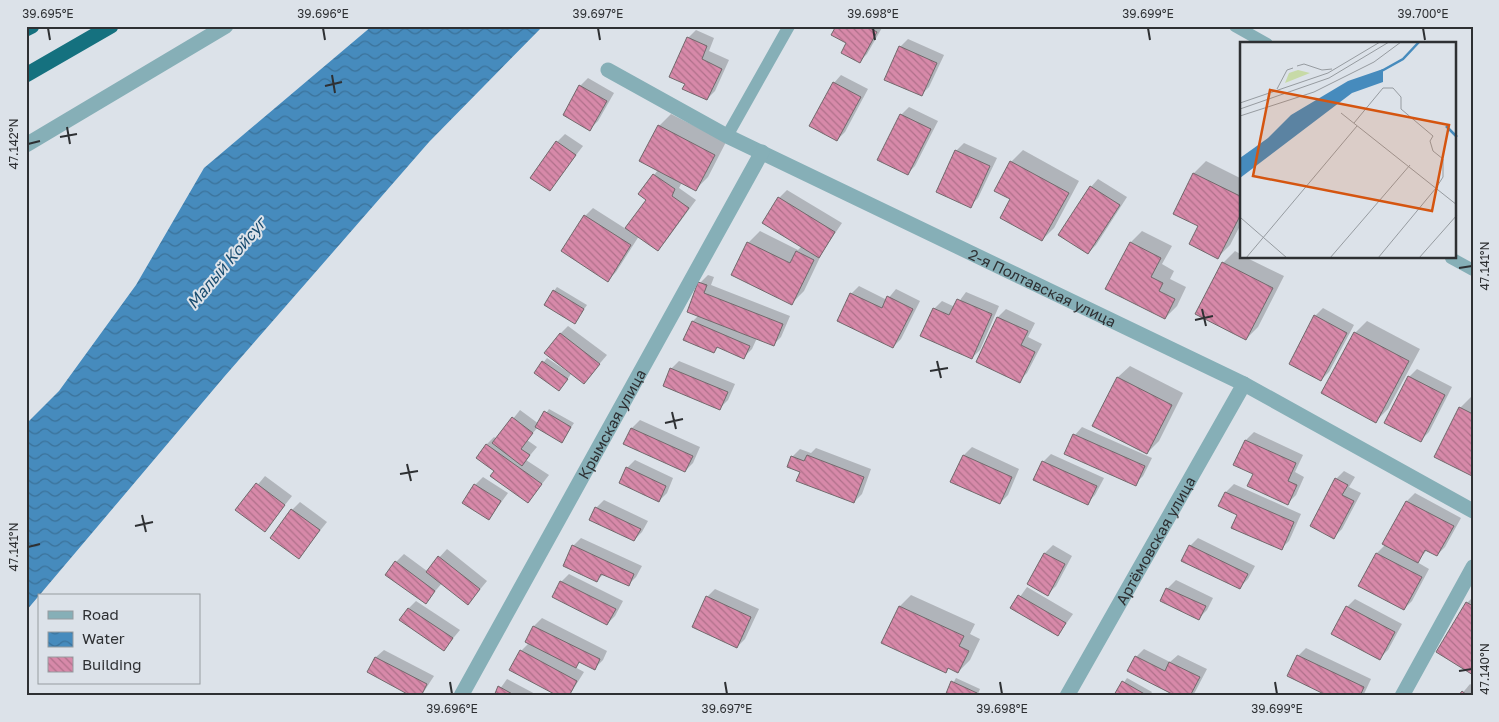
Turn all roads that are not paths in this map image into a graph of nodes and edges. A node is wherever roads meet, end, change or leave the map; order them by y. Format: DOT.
graph roads {
  1 [pos="32,26"];
  2 [pos="111,26"];
  3 [pos="226,26"];
  4 [pos="789,26"];
  5 [pos="1235,26"];
  6 [pos="26,29"];
  7 [pos="1263,42"];
  8 [pos="608,70"];
  9 [pos="26,75"];
  10 [pos="727,136"];
  11 [pos="26,145"];
  12 [pos="762,152"];
  13 [pos="1453,259"];
  14 [pos="1473,270"];
  15 [pos="1244,384"];
  16 [pos="1473,511"];
  17 [pos="1473,567"];
  18 [pos="461,696"];
  19 [pos="1067,696"];
  20 [pos="1402,696"];
  1 -- 6 [label="highway"];
  2 -- 9 [label="highway"];
  3 -- 11 [label="street"];
  4 -- 10 [label="lane"];
  5 -- 7 [label="lane"];
  8 -- 10 [label="street, 2-я Полтавская улица"];
  10 -- 12 [label="street, 2-я Полтавская улица"];
  12 -- 15 [label="street, 2-я Полтавская улица"];
  12 -- 18 [label="street, Крымская улица"];
  13 -- 14 [label="lane"];
  15 -- 16 [label="street, 2-я Полтавская улица"];
  15 -- 19 [label="street, Артёмовская улица"];
  17 -- 20 [label="street"];
}
